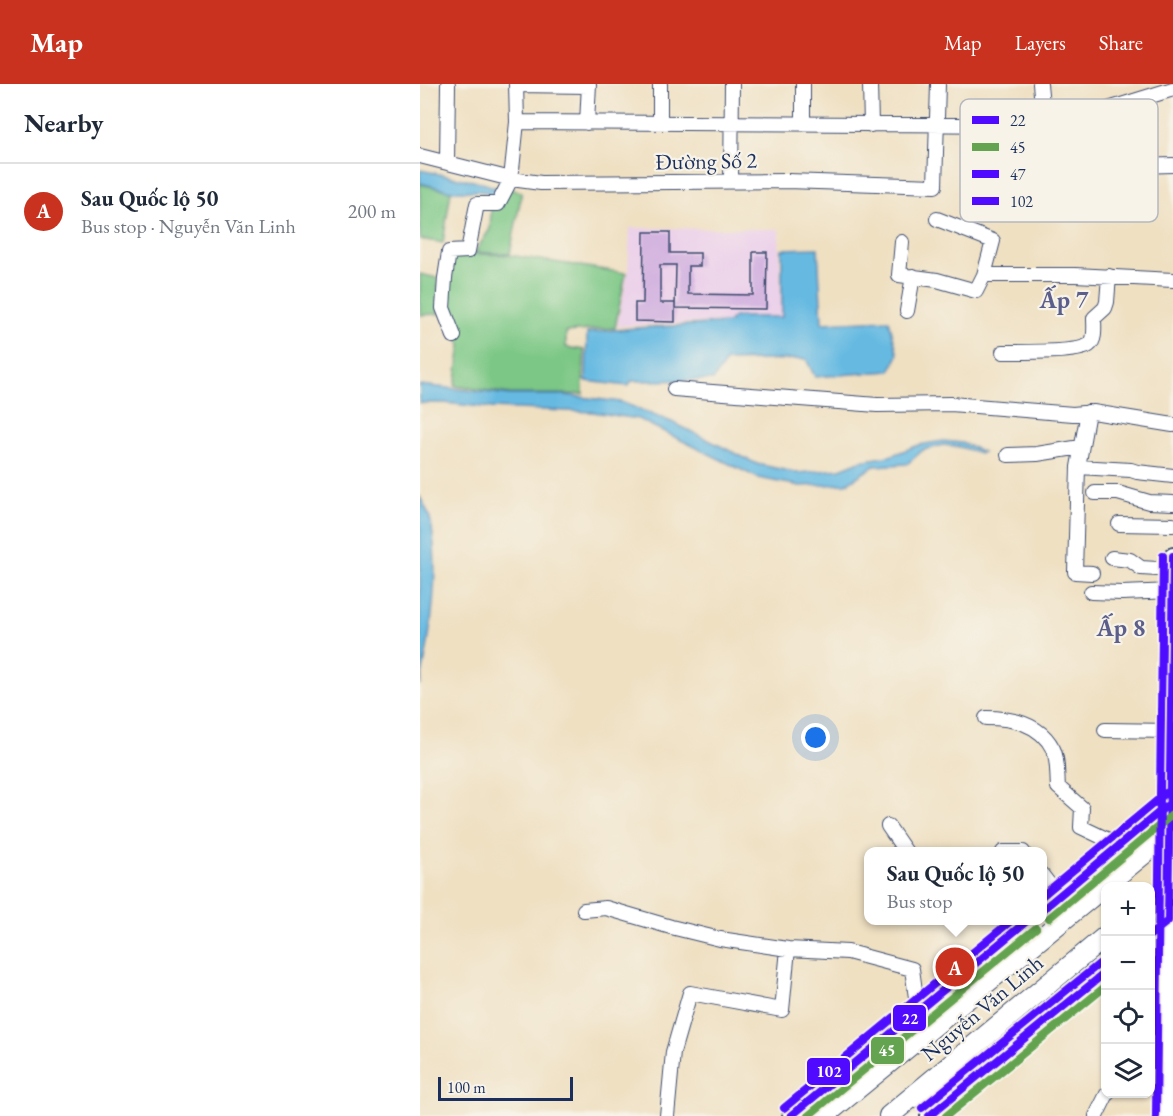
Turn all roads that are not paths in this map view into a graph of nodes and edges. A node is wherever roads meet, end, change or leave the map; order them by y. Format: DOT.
graph roads {
  1 [pos="448,84"];
  2 [pos="516,84"];
  3 [pos="660,84"];
  4 [pos="732,84"];
  5 [pos="803,84"];
  6 [pos="870,84"];
  7 [pos="938,84"];
  8 [pos="1040,84"];
  9 [pos="589,85"];
  10 [pos="1173,89"];
  11 [pos="1041,99"];
  12 [pos="1141,99"];
  13 [pos="517,122"];
  14 [pos="660,122"];
  15 [pos="732,122"];
  16 [pos="587,123"];
  17 [pos="803,123"];
  18 [pos="871,124"];
  19 [pos="937,126"];
  20 [pos="960,126"];
  21 [pos="420,156"];
  22 [pos="447,162"];
  23 [pos="1158,165"];
  24 [pos="1173,165"];
  25 [pos="511,179"];
  26 [pos="731,182"];
  27 [pos="937,219"];
  28 [pos="902,242"];
  29 [pos="984,274"];
  30 [pos="913,276"];
  31 [pos="1109,276"];
  32 [pos="1173,280"];
  33 [pos="907,311"];
  34 [pos="454,336"];
  35 [pos="1003,352"];
  36 [pos="674,388"];
  37 [pos="1088,412"];
  38 [pos="1173,425"];
  39 [pos="1081,447"];
  40 [pos="1008,455"];
  41 [pos="1078,466"];
  42 [pos="1173,476"];
  43 [pos="1095,493"];
  44 [pos="1173,503"];
  45 [pos="1119,524"];
  46 [pos="1173,525"];
  47 [pos="1173,556"];
  48 [pos="1112,558"];
  49 [pos="1173,570"];
  50 [pos="1092,573"];
  51 [pos="1173,591"];
  52 [pos="1091,592"];
  53 [pos="1172,708"];
  54 [pos="986,718"];
  55 [pos="1105,730"];
  56 [pos="1171,731"];
  57 [pos="1172,802"];
  58 [pos="888,826"];
  59 [pos="1171,831"];
  60 [pos="1119,845"];
  61 [pos="903,847"];
  62 [pos="1047,882"];
  63 [pos="1171,882"];
  64 [pos="1155,895"];
  65 [pos="1058,896"];
  66 [pos="1047,906"];
  67 [pos="584,910"];
  68 [pos="1170,919"];
  69 [pos="1024,925"];
  70 [pos="1155,931"];
  71 [pos="1101,940"];
  72 [pos="788,949"];
  73 [pos="1101,976"];
  74 [pos="1170,1003"];
  75 [pos="918,1012"];
  76 [pos="1159,1033"];
  77 [pos="1105,1098"];
  78 [pos="1168,1110"];
  79 [pos="667,1116"];
  80 [pos="791,1116"];
  81 [pos="824,1116"];
  82 [pos="889,1116"];
  83 [pos="929,1116"];
  84 [pos="1096,1116"];
  1 -- 22 [label="street"];
  2 -- 9 [label="street"];
  2 -- 13 [label="street"];
  3 -- 14 [label="street"];
  4 -- 15 [label="street"];
  5 -- 17 [label="street"];
  6 -- 18 [label="street"];
  7 -- 19 [label="street"];
  8 -- 11 [label="street"];
  9 -- 16 [label="street"];
  10 -- 12 [label="street"];
  13 -- 16 [label="street"];
  13 -- 25 [label="street"];
  14 -- 15 [label="street"];
  14 -- 16 [label="street"];
  15 -- 17 [label="street"];
  15 -- 26 [label="street"];
  17 -- 18 [label="street"];
  18 -- 19 [label="street"];
  19 -- 20 [label="street"];
  19 -- 26 [label="street, Đường Số 2"];
  21 -- 22 [label="street, Đường Số 2"];
  22 -- 25 [label="street, Đường Số 2"];
  23 -- 24 [label="street"];
  25 -- 26 [label="street, Đường Số 2"];
  25 -- 34 [label="street"];
  27 -- 29 [label="street"];
  28 -- 30 [label="street"];
  29 -- 30 [label="street"];
  29 -- 31 [label="street"];
  30 -- 33 [label="street"];
  31 -- 32 [label="street"];
  31 -- 35 [label="street"];
  36 -- 37 [label="street"];
  37 -- 38 [label="street"];
  37 -- 39 [label="street"];
  39 -- 40 [label="street"];
  39 -- 41 [label="street"];
  41 -- 42 [label="street"];
  41 -- 50 [label="street"];
  43 -- 44 [label="street"];
  45 -- 46 [label="street"];
  47 -- 49 [label="main road"];
  48 -- 49 [label="street"];
  49 -- 51 [label="main road"];
  51 -- 52 [label="street"];
  51 -- 53 [label="main road"];
  53 -- 56 [label="main road"];
  54 -- 60 [label="street"];
  55 -- 56 [label="street"];
  56 -- 57 [label="main road"];
  57 -- 59 [label="main road"];
  57 -- 60 [label="main road"];
  58 -- 61 [label="street"];
  59 -- 63 [label="highway"];
  59 -- 81 [label="highway, Nguyễn Văn Linh"];
  60 -- 65 [label="main road"];
  62 -- 65 [label="street"];
  63 -- 64 [label="highway"];
  63 -- 68 [label="highway"];
  65 -- 66 [label="main road"];
  67 -- 72 [label="street"];
  68 -- 70 [label="main road"];
  68 -- 74 [label="highway"];
  69 -- 75 [label="main road, Nguyễn Văn Linh"];
  71 -- 82 [label="highway, Nguyễn Văn Linh"];
  72 -- 75 [label="street"];
  72 -- 79 [label="street"];
  73 -- 83 [label="main road"];
  74 -- 76 [label="highway"];
  75 -- 80 [label="main road, Nguyễn Văn Linh"];
  76 -- 78 [label="highway"];
  77 -- 84 [label="street"];
}
